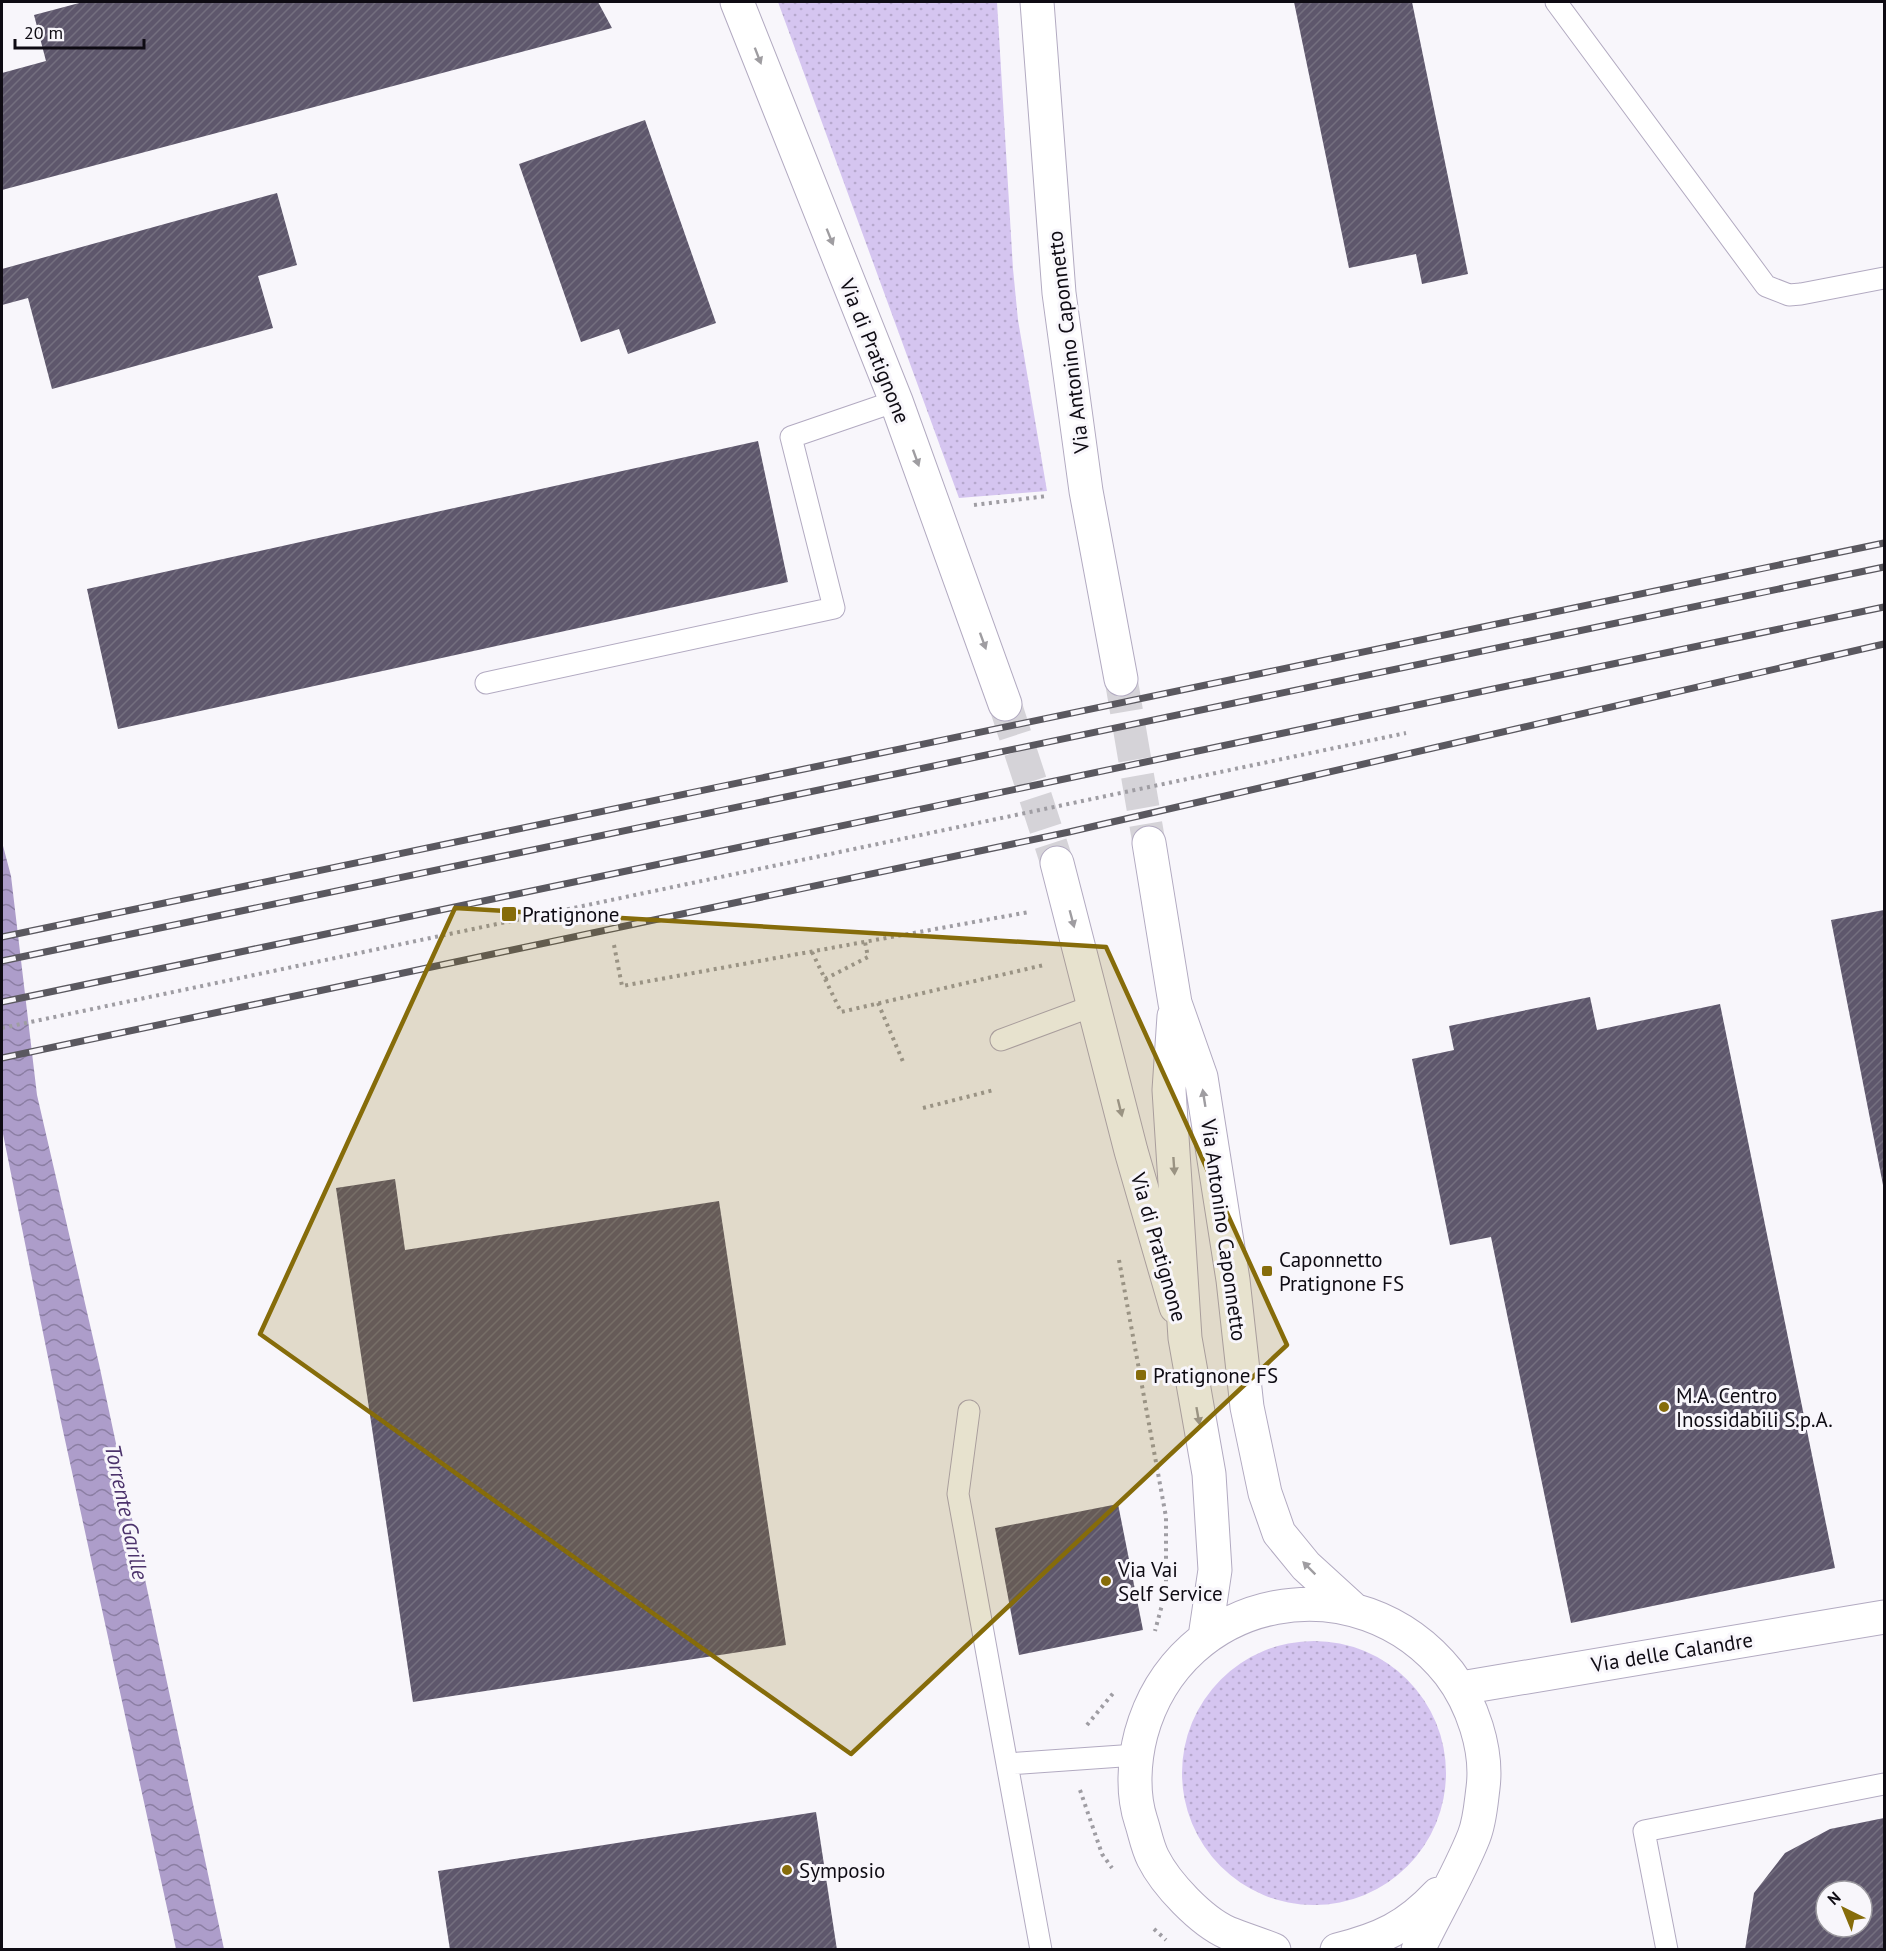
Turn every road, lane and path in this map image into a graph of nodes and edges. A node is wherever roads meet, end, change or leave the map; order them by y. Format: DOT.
graph roads {
  1 [pos="737,2"];
  2 [pos="1037,2"];
  3 [pos="1556,2"];
  4 [pos="1884,278"];
  5 [pos="896,401"];
  6 [pos="1050,496"];
  7 [pos="966,506"];
  8 [pos="1121,679"];
  9 [pos="486,683"];
  10 [pos="1005,704"];
  11 [pos="1406,733"];
  12 [pos="1149,843"];
  13 [pos="1057,863"];
  14 [pos="679,886"];
  15 [pos="631,896"];
  16 [pos="580,907"];
  17 [pos="1036,911"];
  18 [pos="532,916"];
  19 [pos="865,942"];
  20 [pos="614,945"];
  21 [pos="812,952"];
  22 [pos="1045,954"];
  23 [pos="1047,964"];
  24 [pos="825,979"];
  25 [pos="878,1003"];
  26 [pos="1175,1003"];
  27 [pos="1095,1005"];
  28 [pos="1059,1018"];
  29 [pos="2,1028"];
  30 [pos="1001,1040"];
  31 [pos="904,1064"];
  32 [pos="994,1090"];
  33 [pos="923,1108"];
  34 [pos="1118,1258"];
  35 [pos="1185,1338"];
  36 [pos="969,1411"];
  37 [pos="1352,1608"];
  38 [pos="1884,1617"];
  39 [pos="1154,1633"];
  40 [pos="1205,1637"];
  41 [pos="1119,1686"];
  42 [pos="1461,1688"];
  43 [pos="1136,1755"];
  44 [pos="1080,1760"];
  45 [pos="1007,1764"];
  46 [pos="1884,1784"];
  47 [pos="1114,1872"];
  48 [pos="1452,1879"];
  49 [pos="1152,1926"];
  50 [pos="1172,1945"];
  51 [pos="1041,1950"];
  52 [pos="1274,1950"];
  53 [pos="1337,1950"];
  54 [pos="1418,1950"];
  55 [pos="1667,1950"];
  1 -- 5 [label="main road, Via di Pratignone, one-way"];
  2 -- 8 [label="main road, Via Antonino Caponnetto"];
  3 -- 4 [label="lane"];
  5 -- 9 [label="lane"];
  5 -- 10 [label="main road, Via di Pratignone, one-way"];
  6 -- 7 [label="path"];
  11 -- 14 [label="path"];
  12 -- 26 [label="main road, Via Antonino Caponnetto"];
  13 -- 27 [label="main road, Via di Pratignone, one-way"];
  14 -- 15 [label="path"];
  14 -- 18 [label="path"];
  16 -- 18 [label="path"];
  17 -- 19 [label="path"];
  18 -- 29 [label="path"];
  19 -- 21 [label="path"];
  19 -- 24 [label="path"];
  20 -- 21 [label="path"];
  21 -- 24 [label="path"];
  22 -- 23 [label="path"];
  23 -- 25 [label="path"];
  23 -- 28 [label="path"];
  24 -- 25 [label="path"];
  25 -- 31 [label="path"];
  26 -- 35 [label="main road, Via Antonino Caponnetto, one-way"];
  37 -- 26 [label="main road, Via Antonino Caponnetto, one-way"];
  27 -- 28 [label="lane"];
  27 -- 35 [label="main road, Via di Pratignone, one-way"];
  28 -- 30 [label="lane"];
  32 -- 33 [label="path"];
  34 -- 39 [label="path"];
  35 -- 40 [label="main road, Via di Pratignone, one-way"];
  36 -- 45 [label="lane"];
  37 -- 40 [label="main road"];
  37 -- 42 [label="main road"];
  38 -- 42 [label="main road, Via delle Calandre"];
  40 -- 43 [label="main road"];
  41 -- 44 [label="path"];
  42 -- 48 [label="main road"];
  43 -- 44 [label="lane"];
  43 -- 52 [label="main road"];
  44 -- 45 [label="lane"];
  44 -- 47 [label="path"];
  45 -- 51 [label="lane"];
  46 -- 55 [label="lane"];
  48 -- 53 [label="main road"];
  48 -- 54 [label="main road"];
  49 -- 50 [label="path"];
}
